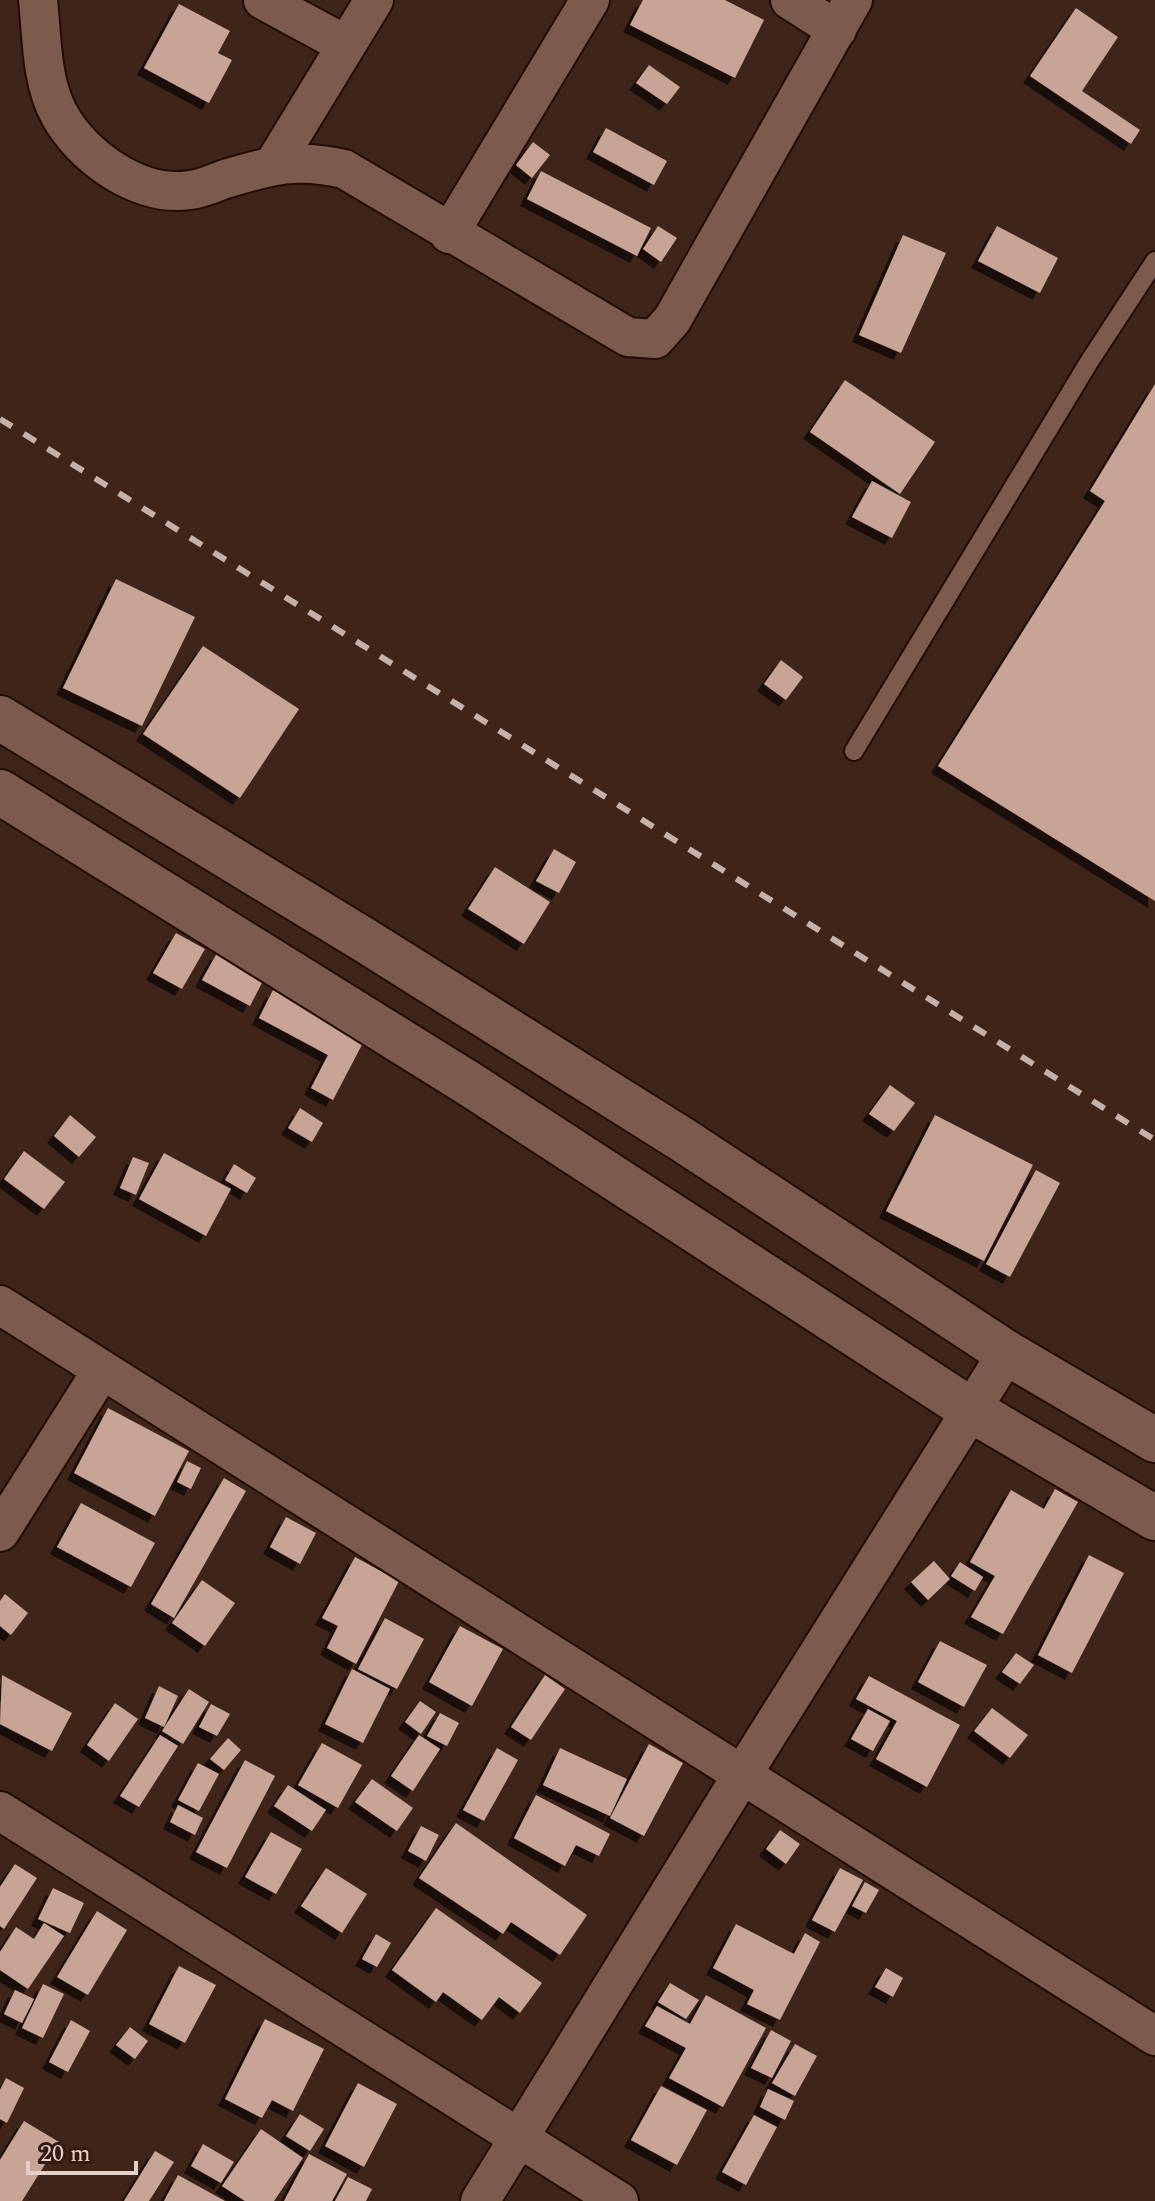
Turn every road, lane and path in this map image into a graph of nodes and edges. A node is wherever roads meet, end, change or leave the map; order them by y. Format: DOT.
graph roads {
  1 [pos="38,0"];
  2 [pos="263,0"];
  3 [pos="374,0"];
  4 [pos="590,0"];
  5 [pos="790,0"];
  6 [pos="845,15"];
  7 [pos="346,45"];
  8 [pos="274,164"];
  9 [pos="449,234"];
  10 [pos="1155,261"];
  11 [pos="0,718"];
  12 [pos="854,751"];
  13 [pos="0,792"];
  14 [pos="0,1305"];
  15 [pos="1007,1353"];
  16 [pos="102,1370"];
  17 [pos="971,1410"];
  18 [pos="1155,1440"];
  19 [pos="1155,1518"];
  20 [pos="0,1532"];
  21 [pos="742,1775"];
  22 [pos="0,1811"];
  23 [pos="1155,2036"];
  24 [pos="519,2138"];
  25 [pos="480,2201"];
  26 [pos="619,2201"];
  1 -- 8 [label="street"];
  2 -- 7 [label="street"];
  3 -- 7 [label="street"];
  4 -- 9 [label="street"];
  5 -- 6 [label="street"];
  6 -- 9 [label="street"];
  7 -- 8 [label="street"];
  8 -- 9 [label="street"];
  10 -- 12 [label="lane"];
  11 -- 15 [label="main road"];
  13 -- 17 [label="main road"];
  14 -- 16 [label="street"];
  15 -- 17 [label="street"];
  15 -- 18 [label="main road"];
  16 -- 20 [label="street"];
  16 -- 21 [label="street"];
  17 -- 19 [label="main road"];
  17 -- 21 [label="street"];
  21 -- 23 [label="street"];
  21 -- 24 [label="street"];
  22 -- 24 [label="street"];
  24 -- 25 [label="street"];
  24 -- 26 [label="street"];
}
